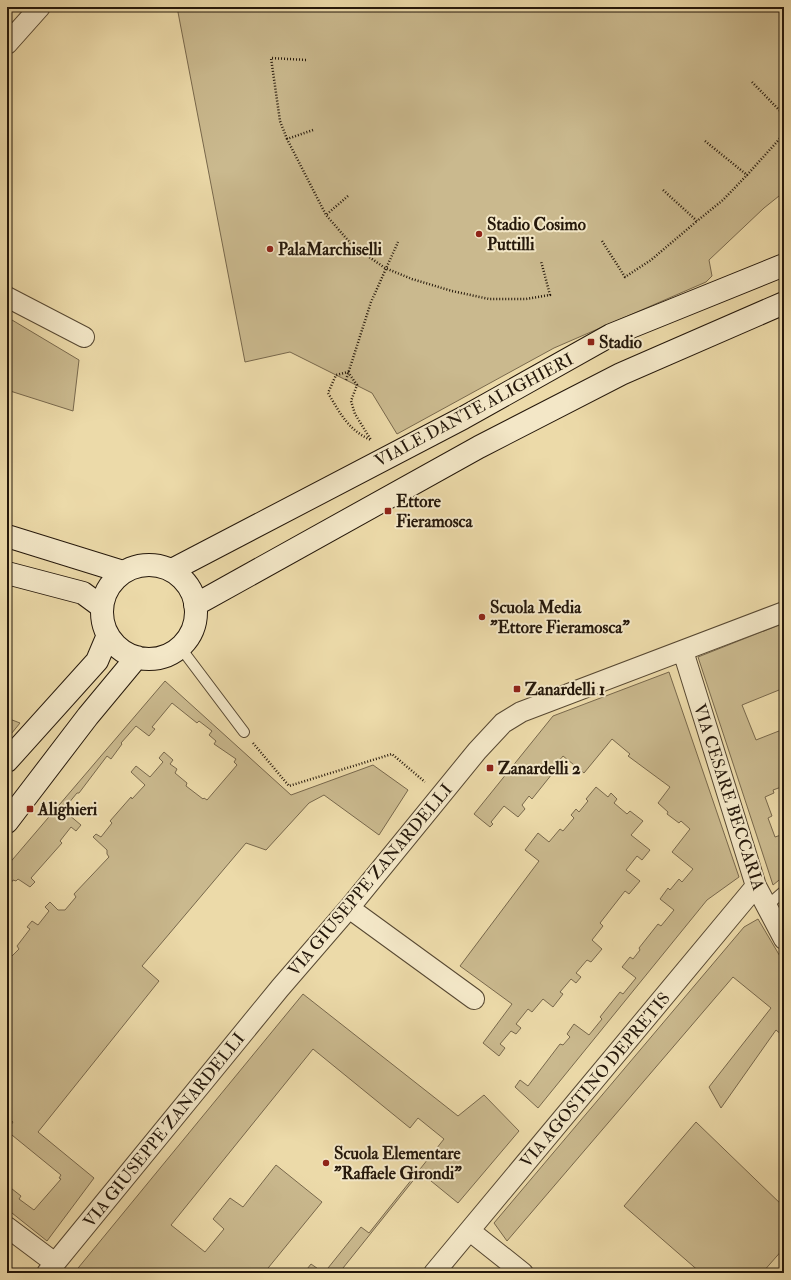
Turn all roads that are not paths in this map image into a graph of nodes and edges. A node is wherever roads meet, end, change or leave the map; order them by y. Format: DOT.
graph roads {
  1 [pos="40,7"];
  2 [pos="7,44"];
  3 [pos="784,265"];
  4 [pos="7,297"];
  5 [pos="784,303"];
  6 [pos="84,337"];
  7 [pos="7,536"];
  8 [pos="172,570"];
  9 [pos="123,572"];
  10 [pos="7,573"];
  11 [pos="196,606"];
  12 [pos="102,607"];
  13 [pos="784,612"];
  14 [pos="108,635"];
  15 [pos="180,647"];
  16 [pos="683,651"];
  17 [pos="137,657"];
  18 [pos="244,732"];
  19 [pos="7,761"];
  20 [pos="7,822"];
  21 [pos="756,886"];
  22 [pos="784,891"];
  23 [pos="767,906"];
  24 [pos="349,908"];
  25 [pos="784,939"];
  26 [pos="474,999"];
  27 [pos="7,1227"];
  28 [pos="470,1231"];
  29 [pos="51,1268"];
  30 [pos="434,1273"];
  31 [pos="524,1273"];
  1 -- 2 [label="street"];
  3 -- 8 [label="street, VIALE DANTE ALIGHIERI"];
  4 -- 6 [label="street"];
  5 -- 11 [label="street, VIALE DANTE ALIGHIERI"];
  7 -- 9 [label="street"];
  8 -- 9 [label="street"];
  8 -- 11 [label="street"];
  9 -- 12 [label="street"];
  10 -- 12 [label="street"];
  11 -- 15 [label="street"];
  12 -- 14 [label="street"];
  13 -- 16 [label="street, VIA GIUSEPPE ZANARDELLI"];
  14 -- 17 [label="street"];
  14 -- 19 [label="street"];
  15 -- 17 [label="street"];
  15 -- 18 [label="lane"];
  16 -- 21 [label="street, VIA CESARE BECCARIA"];
  16 -- 24 [label="street, VIA GIUSEPPE ZANARDELLI"];
  17 -- 20 [label="street"];
  21 -- 23 [label="street, VIA CESARE BECCARIA"];
  21 -- 28 [label="street, VIA AGOSTINO DEPRETIS"];
  22 -- 23 [label="lane"];
  23 -- 25 [label="street, VIA CESARE BECCARIA"];
  24 -- 26 [label="street"];
  24 -- 29 [label="street, VIA GIUSEPPE ZANARDELLI"];
  27 -- 29 [label="street"];
  28 -- 30 [label="street, VIA AGOSTINO DEPRETIS"];
  28 -- 31 [label="street"];
}
